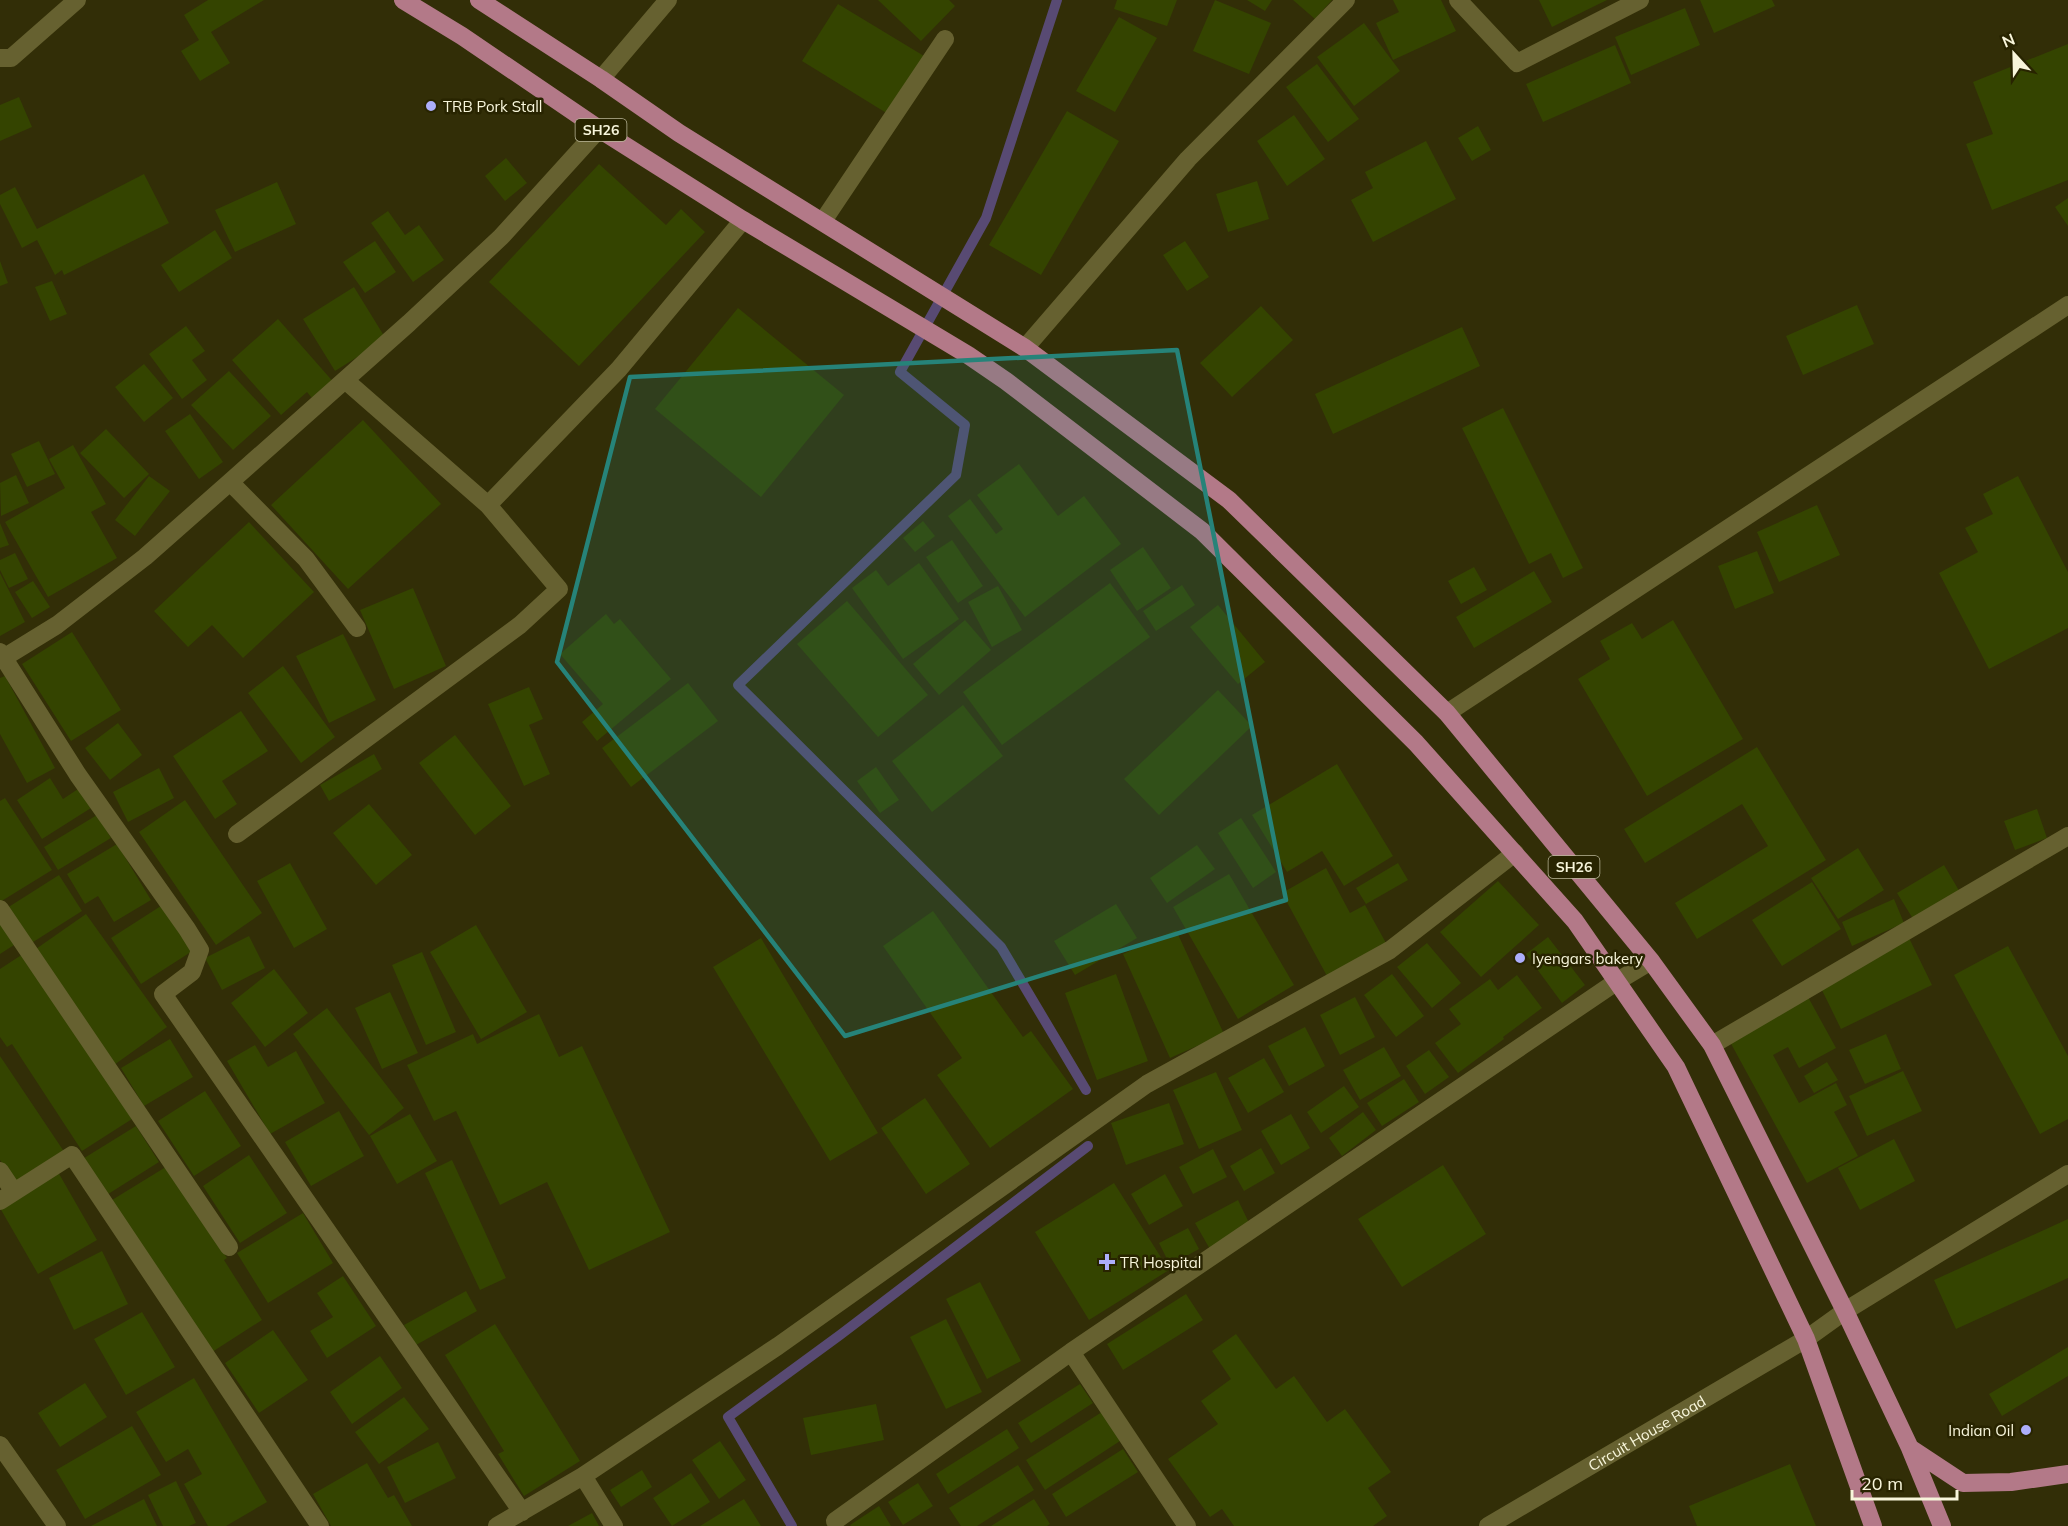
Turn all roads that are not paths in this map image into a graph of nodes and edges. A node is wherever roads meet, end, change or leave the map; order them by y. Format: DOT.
graph roads {
  1 [pos="77,0"];
  2 [pos="403,0"];
  3 [pos="668,0"];
  4 [pos="1346,0"];
  5 [pos="1458,0"];
  6 [pos="1640,0"];
  7 [pos="489,2"];
  8 [pos="945,39"];
  9 [pos="4,61"];
  10 [pos="601,79"];
  11 [pos="599,129"];
  12 [pos="743,220"];
  13 [pos="823,221"];
  14 [pos="2068,305"];
  15 [pos="1025,348"];
  16 [pos="345,380"];
  17 [pos="230,482"];
  18 [pos="488,506"];
  19 [pos="357,628"];
  20 [pos="1,656"];
  21 [pos="1447,713"];
  22 [pos="237,834"];
  23 [pos="2068,836"];
  24 [pos="1515,853"];
  25 [pos="0,909"];
  26 [pos="1652,961"];
  27 [pos="1616,982"];
  28 [pos="1712,1045"];
  29 [pos="0,1171"];
  30 [pos="2068,1174"];
  31 [pos="7,1197"];
  32 [pos="229,1247"];
  33 [pos="1845,1311"];
  34 [pos="1806,1339"];
  35 [pos="1071,1352"];
  36 [pos="0,1445"];
  37 [pos="1910,1448"];
  38 [pos="2068,1474"];
  39 [pos="583,1476"];
  40 [pos="522,1512"];
  41 [pos="835,1521"];
  42 [pos="57,1526"];
  43 [pos="320,1526"];
  44 [pos="496,1526"];
  45 [pos="614,1526"];
  46 [pos="1187,1526"];
  47 [pos="1488,1526"];
  48 [pos="1873,1526"];
  49 [pos="1942,1526"];
  1 -- 9 [label="street"];
  2 -- 11 [label="main road, SH26"];
  3 -- 10 [label="street"];
  4 -- 15 [label="street"];
  5 -- 6 [label="street"];
  7 -- 10 [label="main road, SH26"];
  8 -- 13 [label="street"];
  10 -- 13 [label="main road, SH26"];
  11 -- 12 [label="main road, SH26"];
  11 -- 16 [label="street"];
  12 -- 18 [label="street"];
  12 -- 24 [label="main road, SH26"];
  13 -- 15 [label="main road"];
  14 -- 21 [label="street"];
  15 -- 21 [label="main road, SH26"];
  16 -- 17 [label="street"];
  16 -- 18 [label="street"];
  17 -- 19 [label="street"];
  17 -- 20 [label="street"];
  18 -- 22 [label="street"];
  20 -- 40 [label="street"];
  21 -- 26 [label="main road, SH26"];
  23 -- 28 [label="street"];
  24 -- 27 [label="main road, SH26"];
  24 -- 39 [label="street"];
  25 -- 32 [label="street"];
  26 -- 27 [label="street"];
  26 -- 28 [label="main road, SH26"];
  27 -- 34 [label="main road, SH26"];
  27 -- 35 [label="street"];
  28 -- 33 [label="main road, SH26"];
  29 -- 31 [label="street"];
  30 -- 33 [label="street, Circuit House Road"];
  31 -- 43 [label="street"];
  33 -- 34 [label="street, Circuit House Road"];
  33 -- 37 [label="main road, SH26"];
  34 -- 47 [label="street, Circuit House Road"];
  34 -- 48 [label="main road, SH26"];
  35 -- 41 [label="street"];
  35 -- 46 [label="street"];
  36 -- 42 [label="street"];
  37 -- 38 [label="main road"];
  37 -- 49 [label="main road, SH26"];
  39 -- 40 [label="street"];
  39 -- 45 [label="street"];
  40 -- 44 [label="street"];
}
